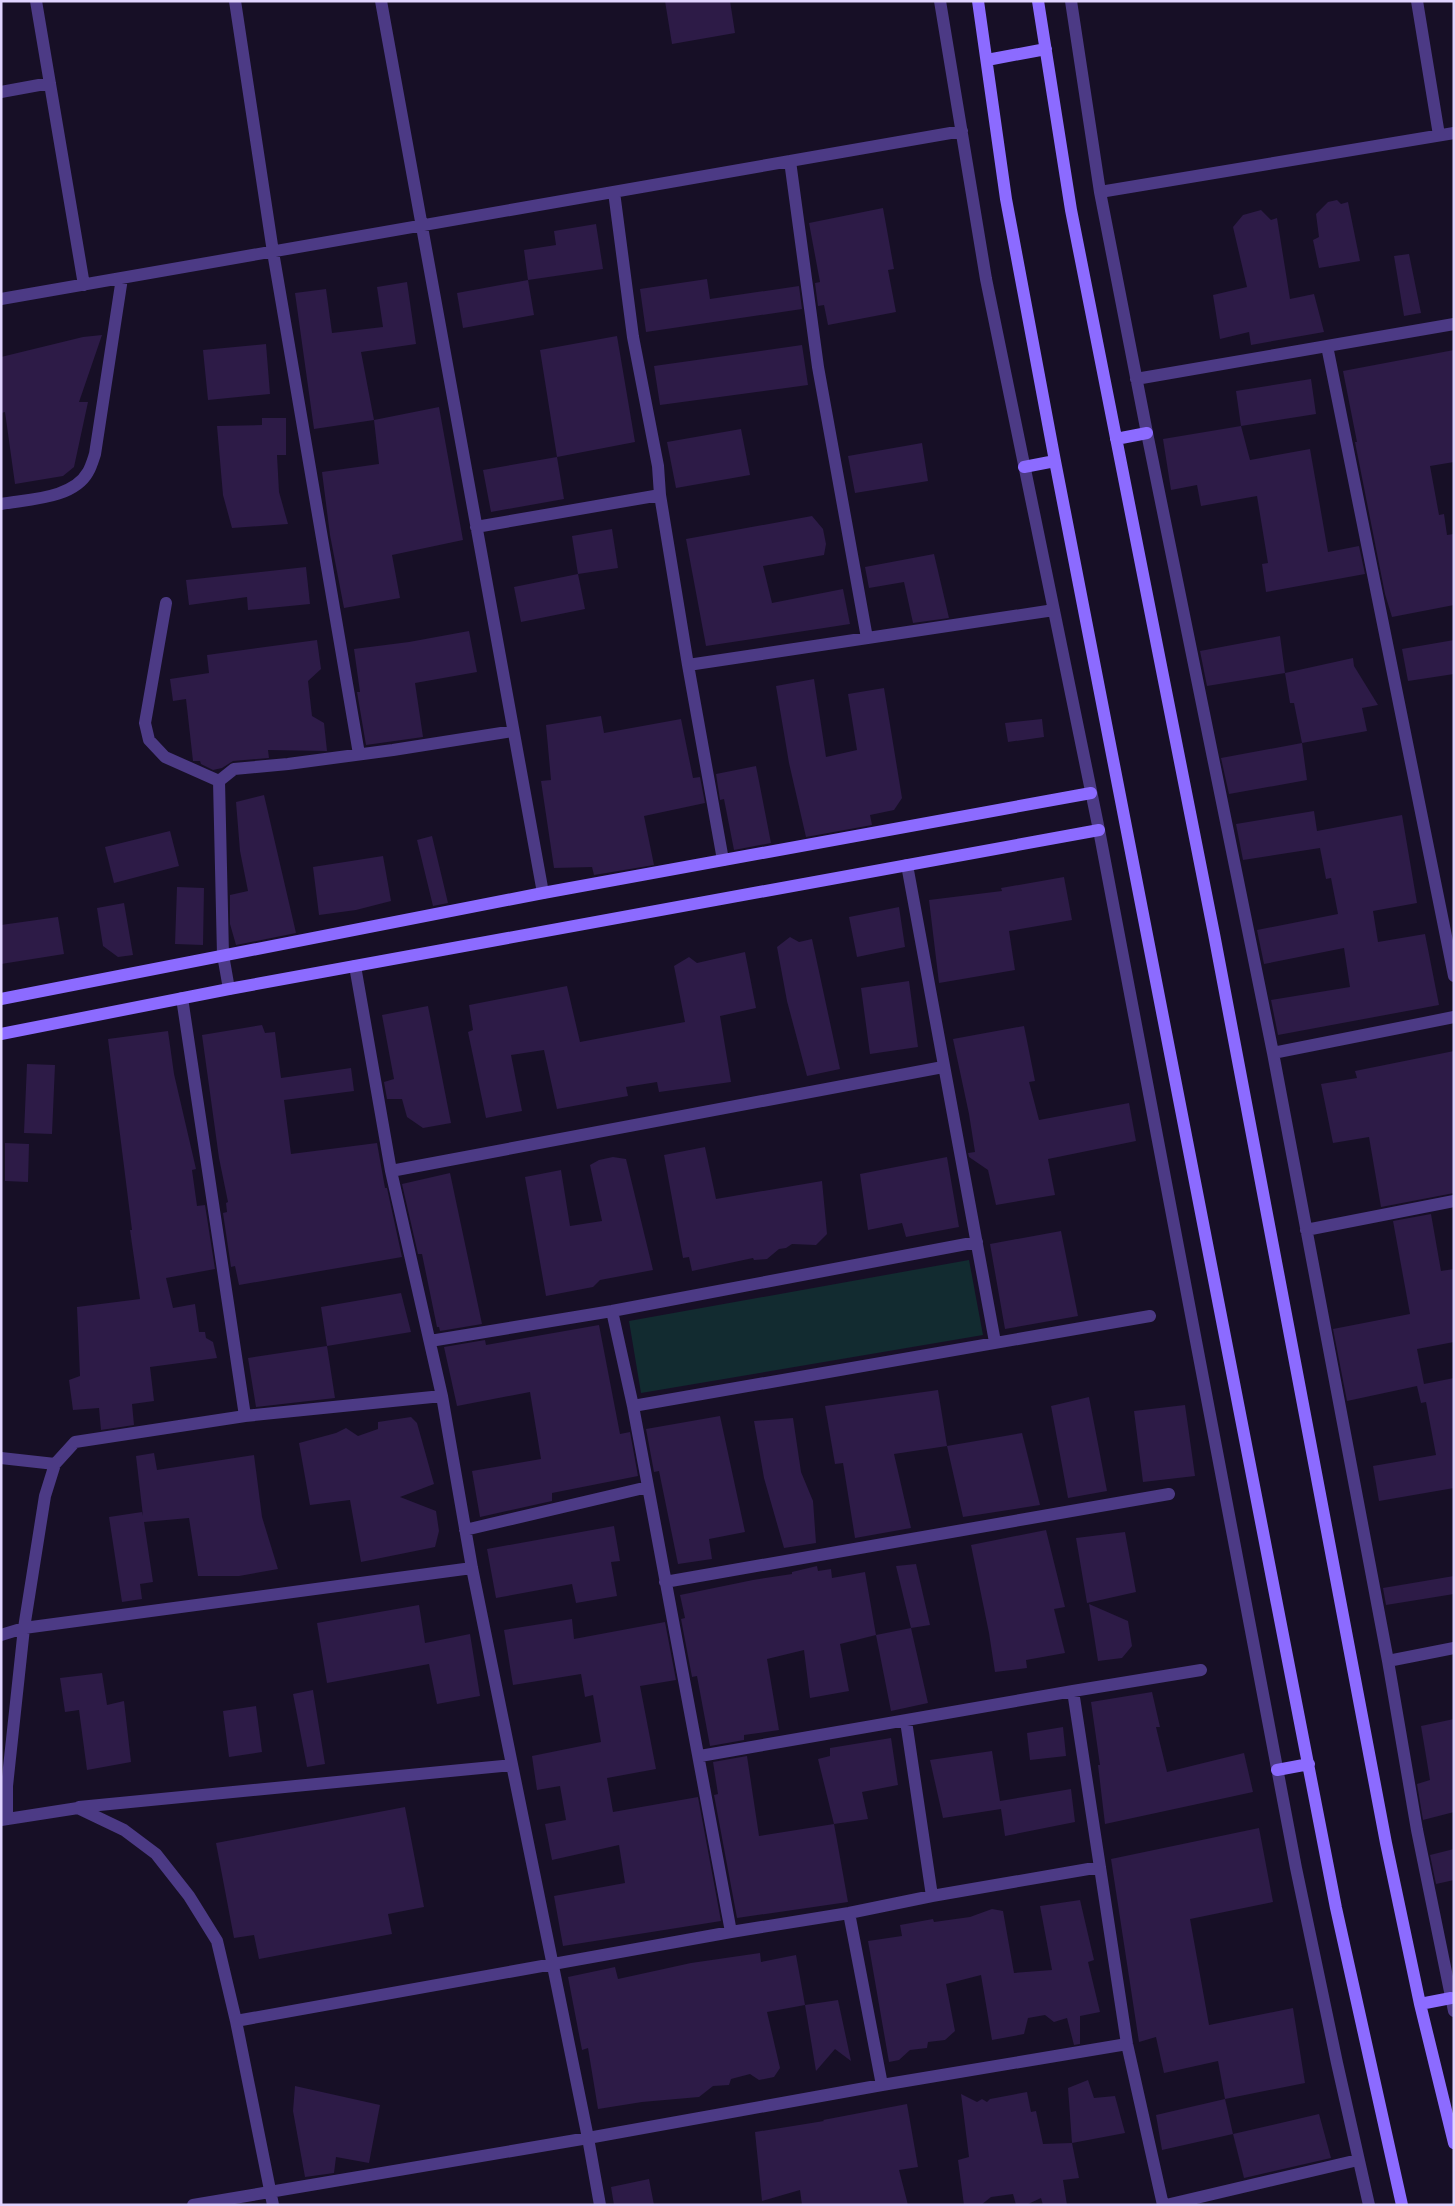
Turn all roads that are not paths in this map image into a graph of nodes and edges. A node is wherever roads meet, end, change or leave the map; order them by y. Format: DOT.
graph roads {
  1 [pos="36,1"];
  2 [pos="235,1"];
  3 [pos="381,1"];
  4 [pos="940,1"];
  5 [pos="978,1"];
  6 [pos="1038,1"];
  7 [pos="1070,1"];
  8 [pos="1416,1"];
  9 [pos="1046,49"];
  10 [pos="987,60"];
  11 [pos="50,83"];
  12 [pos="1,92"];
  13 [pos="962,131"];
  14 [pos="1454,133"];
  15 [pos="1439,135"];
  16 [pos="790,161"];
  17 [pos="614,192"];
  18 [pos="1100,192"];
  19 [pos="422,226"];
  20 [pos="274,252"];
  21 [pos="122,278"];
  22 [pos="84,285"];
  23 [pos="1,300"];
  24 [pos="1454,324"];
  25 [pos="1327,346"];
  26 [pos="1136,379"];
  27 [pos="1147,433"];
  28 [pos="1116,439"];
  29 [pos="1055,461"];
  30 [pos="1024,467"];
  31 [pos="660,494"];
  32 [pos="1,504"];
  33 [pos="476,527"];
  34 [pos="166,603"];
  35 [pos="1054,610"];
  36 [pos="867,638"];
  37 [pos="688,665"];
  38 [pos="513,731"];
  39 [pos="359,754"];
  40 [pos="220,781"];
  41 [pos="1091,793"];
  42 [pos="1099,830"];
  43 [pos="724,860"];
  44 [pos="907,865"];
  45 [pos="543,893"];
  46 [pos="224,955"];
  47 [pos="355,966"];
  48 [pos="1454,976"];
  49 [pos="229,988"];
  50 [pos="182,998"];
  51 [pos="1,999"];
  52 [pos="1454,1017"];
  53 [pos="1,1034"];
  54 [pos="1273,1053"];
  55 [pos="944,1067"];
  56 [pos="391,1171"];
  57 [pos="1454,1201"];
  58 [pos="1306,1230"];
  59 [pos="977,1242"];
  60 [pos="612,1311"];
  61 [pos="1150,1316"];
  62 [pos="430,1341"];
  63 [pos="994,1342"];
  64 [pos="442,1396"];
  65 [pos="633,1406"];
  66 [pos="245,1416"];
  67 [pos="1,1458"];
  68 [pos="55,1464"];
  69 [pos="648,1487"];
  70 [pos="1169,1494"];
  71 [pos="465,1530"];
  72 [pos="472,1568"];
  73 [pos="665,1582"];
  74 [pos="24,1628"];
  75 [pos="1,1635"];
  76 [pos="1454,1648"];
  77 [pos="1388,1661"];
  78 [pos="1201,1670"];
  79 [pos="1073,1691"];
  80 [pos="906,1721"];
  81 [pos="700,1756"];
  82 [pos="1309,1764"];
  83 [pos="512,1765"];
  84 [pos="1277,1770"];
  85 [pos="4,1786"];
  86 [pos="78,1808"];
  87 [pos="4,1819"];
  88 [pos="1100,1867"];
  89 [pos="932,1896"];
  90 [pos="850,1913"];
  91 [pos="731,1932"];
  92 [pos="553,1965"];
  93 [pos="1451,1998"];
  94 [pos="1420,2004"];
  95 [pos="1454,2010"];
  96 [pos="236,2021"];
  97 [pos="1128,2044"];
  98 [pos="882,2085"];
  99 [pos="588,2138"];
  100 [pos="1454,2143"];
  101 [pos="1358,2160"];
  102 [pos="271,2192"];
  103 [pos="193,2205"];
  104 [pos="273,2205"];
  105 [pos="600,2205"];
  106 [pos="1165,2205"];
  107 [pos="1369,2205"];
  108 [pos="1402,2205"];
  1 -- 11 [label="street"];
  2 -- 20 [label="street"];
  3 -- 19 [label="street"];
  4 -- 13 [label="street"];
  5 -- 10 [label="main road"];
  6 -- 9 [label="main road"];
  7 -- 18 [label="street"];
  8 -- 15 [label="street"];
  9 -- 10 [label="main road"];
  9 -- 28 [label="main road"];
  10 -- 29 [label="main road"];
  11 -- 12 [label="street"];
  11 -- 22 [label="street"];
  13 -- 16 [label="street"];
  13 -- 30 [label="street"];
  14 -- 15 [label="street"];
  15 -- 18 [label="street"];
  16 -- 17 [label="street"];
  16 -- 36 [label="street"];
  17 -- 19 [label="street"];
  17 -- 31 [label="street"];
  18 -- 26 [label="street"];
  19 -- 20 [label="street"];
  19 -- 33 [label="street"];
  20 -- 21 [label="street"];
  20 -- 39 [label="street"];
  21 -- 22 [label="street"];
  21 -- 32 [label="street"];
  22 -- 23 [label="street"];
  24 -- 25 [label="street"];
  25 -- 26 [label="street"];
  25 -- 48 [label="street"];
  26 -- 27 [label="street"];
  27 -- 28 [label="main road"];
  27 -- 54 [label="street"];
  28 -- 94 [label="main road"];
  29 -- 30 [label="main road"];
  29 -- 82 [label="main road"];
  30 -- 35 [label="street"];
  31 -- 33 [label="street"];
  31 -- 37 [label="street"];
  33 -- 38 [label="street"];
  34 -- 40 [label="street"];
  35 -- 36 [label="street"];
  35 -- 41 [label="street"];
  36 -- 37 [label="street"];
  37 -- 43 [label="street"];
  38 -- 39 [label="street"];
  38 -- 45 [label="street"];
  39 -- 40 [label="street"];
  40 -- 46 [label="street"];
  41 -- 42 [label="street"];
  41 -- 43 [label="main road"];
  42 -- 44 [label="main road"];
  42 -- 84 [label="street"];
  43 -- 45 [label="main road"];
  44 -- 47 [label="main road"];
  44 -- 55 [label="street"];
  45 -- 46 [label="main road"];
  46 -- 49 [label="street"];
  46 -- 51 [label="main road"];
  47 -- 49 [label="main road"];
  47 -- 56 [label="street"];
  49 -- 50 [label="main road"];
  50 -- 53 [label="main road"];
  50 -- 66 [label="street"];
  52 -- 54 [label="street"];
  54 -- 58 [label="street"];
  55 -- 56 [label="street"];
  55 -- 59 [label="street"];
  56 -- 62 [label="street"];
  57 -- 58 [label="street"];
  58 -- 77 [label="street"];
  59 -- 60 [label="street"];
  59 -- 63 [label="street"];
  60 -- 62 [label="street"];
  60 -- 65 [label="street"];
  61 -- 63 [label="street"];
  62 -- 64 [label="street"];
  63 -- 65 [label="street"];
  64 -- 66 [label="street"];
  64 -- 71 [label="street"];
  65 -- 69 [label="street"];
  66 -- 68 [label="street"];
  67 -- 68 [label="street"];
  68 -- 74 [label="street"];
  69 -- 71 [label="street"];
  69 -- 73 [label="street"];
  70 -- 73 [label="street"];
  71 -- 72 [label="street"];
  72 -- 74 [label="street"];
  72 -- 83 [label="street"];
  73 -- 81 [label="street"];
  74 -- 75 [label="street"];
  74 -- 85 [label="street"];
  76 -- 77 [label="street"];
  77 -- 93 [label="street"];
  78 -- 79 [label="street"];
  79 -- 80 [label="street"];
  79 -- 88 [label="street"];
  80 -- 81 [label="street"];
  80 -- 89 [label="street"];
  81 -- 91 [label="street"];
  82 -- 84 [label="main road"];
  82 -- 108 [label="main road"];
  83 -- 86 [label="street"];
  83 -- 92 [label="street"];
  84 -- 101 [label="street"];
  85 -- 87 [label="street"];
  86 -- 87 [label="street"];
  86 -- 96 [label="street"];
  88 -- 89 [label="street"];
  88 -- 97 [label="street"];
  89 -- 90 [label="street"];
  90 -- 91 [label="street"];
  90 -- 98 [label="street"];
  91 -- 92 [label="street"];
  92 -- 96 [label="street"];
  92 -- 99 [label="street"];
  93 -- 94 [label="main road"];
  93 -- 95 [label="street"];
  94 -- 100 [label="main road"];
  96 -- 102 [label="street"];
  97 -- 98 [label="street"];
  97 -- 106 [label="street"];
  98 -- 99 [label="street"];
  99 -- 102 [label="street"];
  99 -- 105 [label="street"];
  101 -- 106 [label="street"];
  101 -- 107 [label="street"];
  102 -- 103 [label="street"];
  102 -- 104 [label="street"];
}
